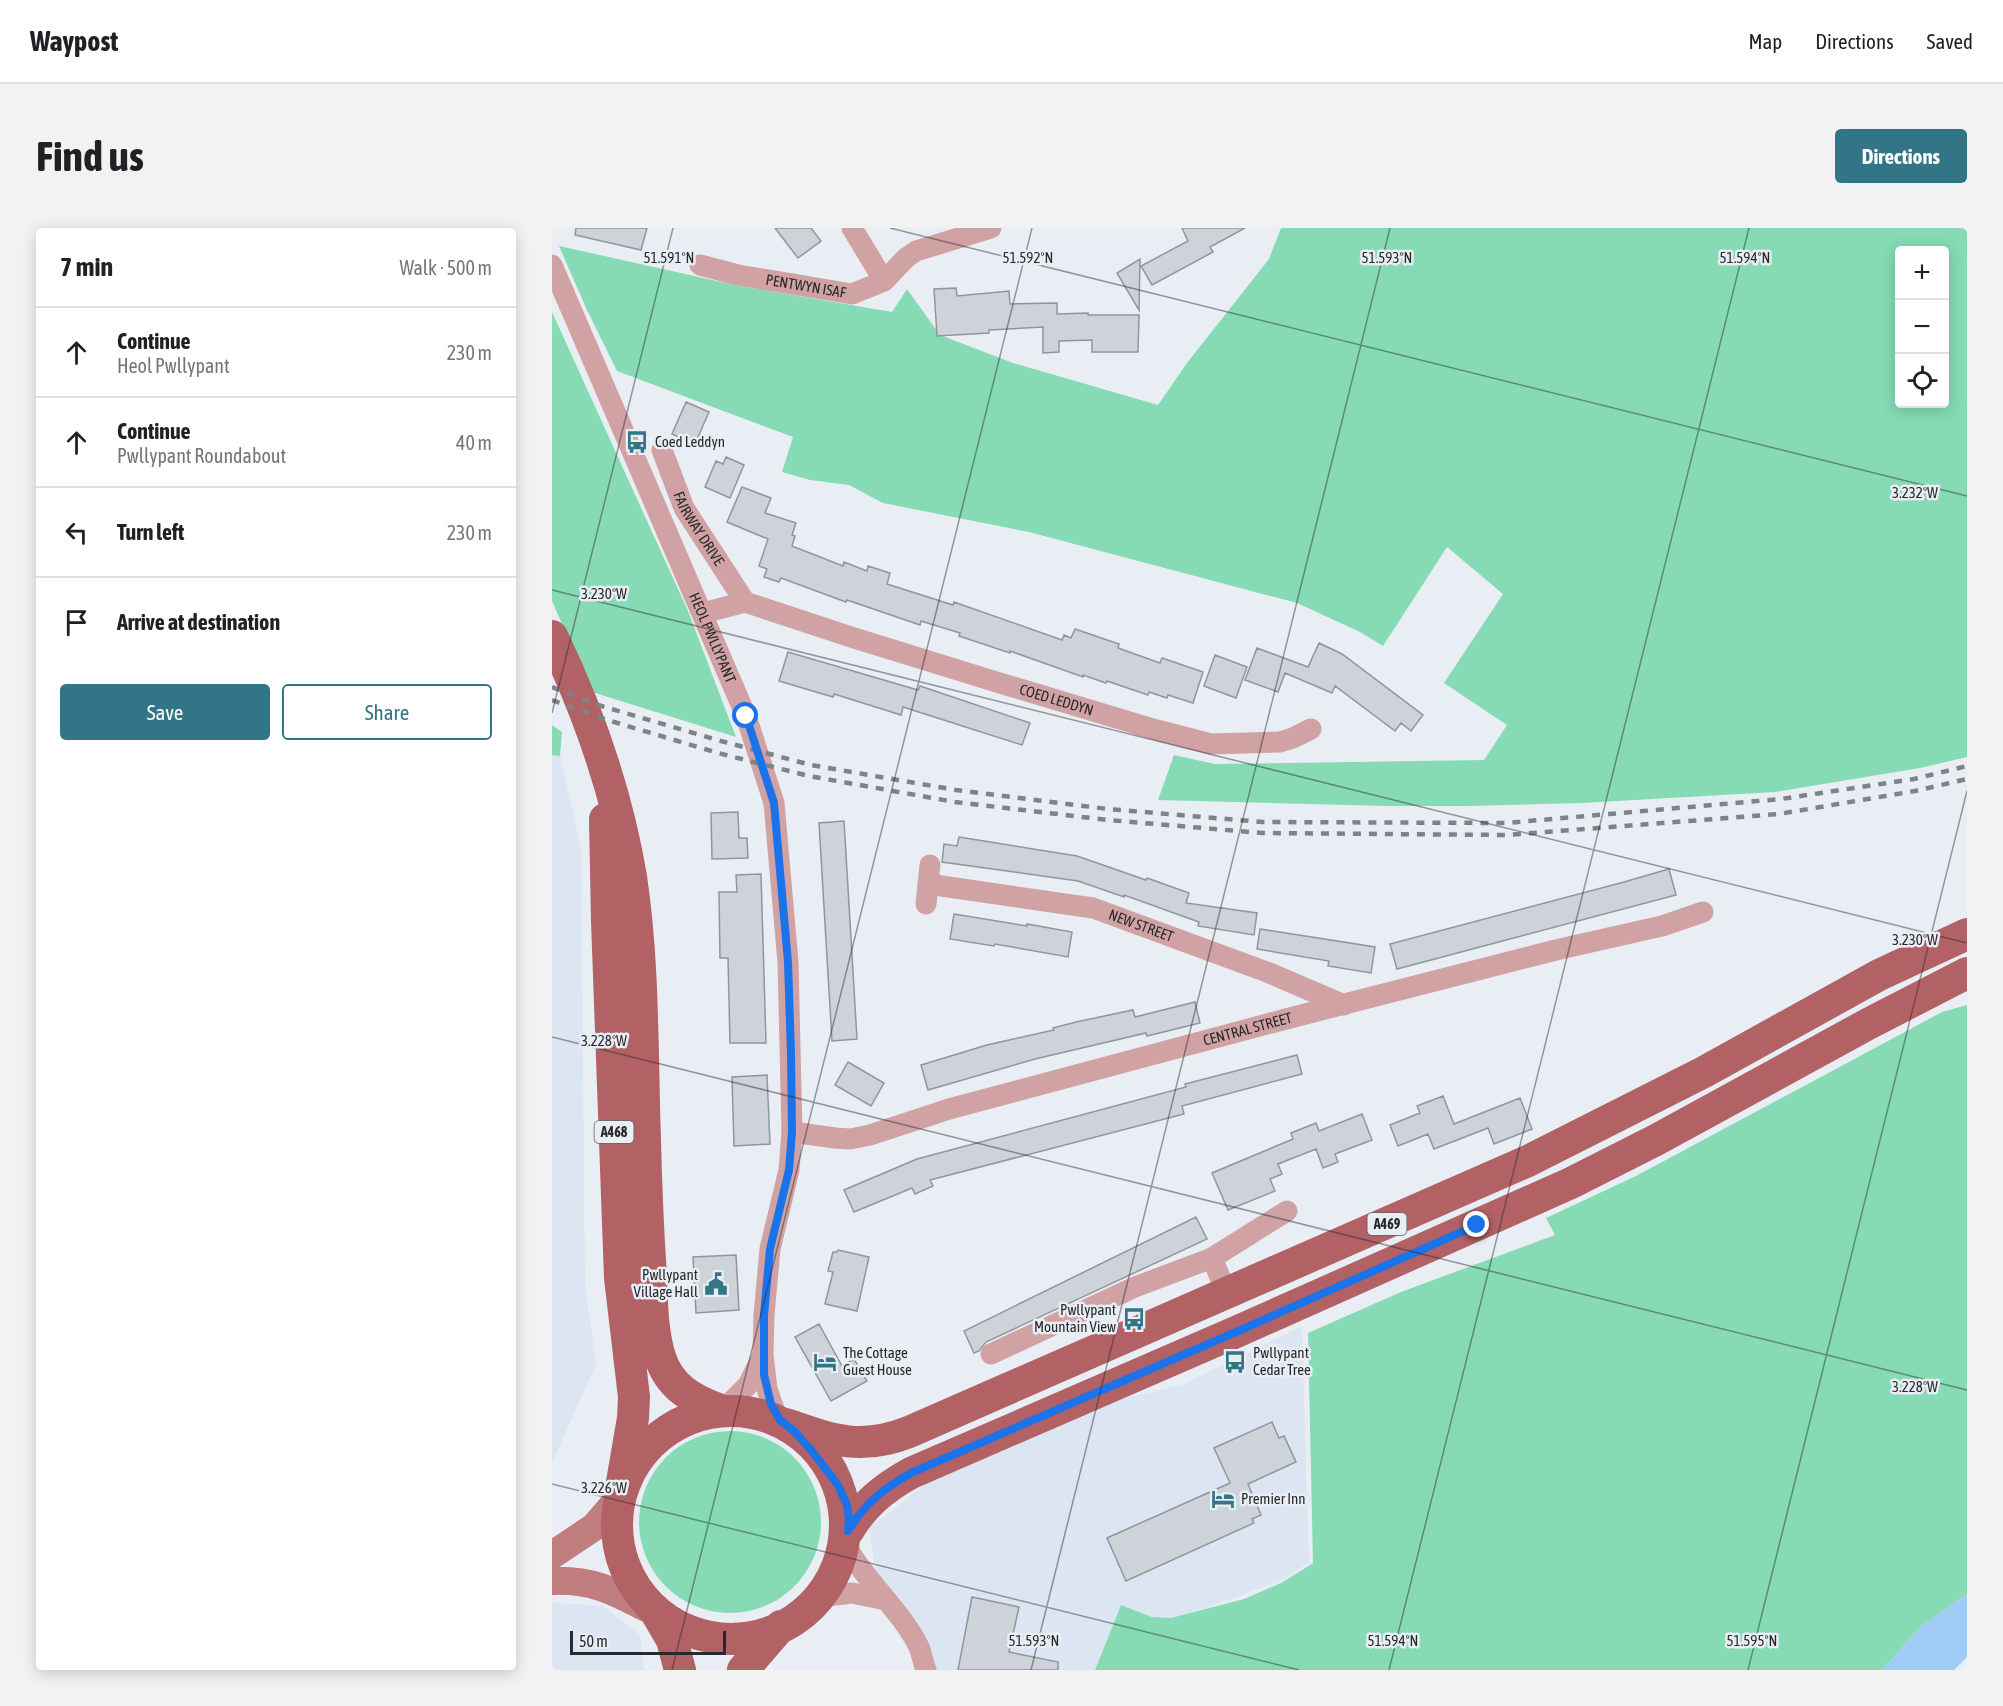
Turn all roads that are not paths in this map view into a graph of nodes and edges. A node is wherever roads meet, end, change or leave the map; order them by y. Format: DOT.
graph roads {
  1 [pos="852,228"];
  2 [pos="990,228"];
  3 [pos="552,265"];
  4 [pos="700,266"];
  5 [pos="884,281"];
  6 [pos="662,450"];
  7 [pos="745,602"];
  8 [pos="703,613"];
  9 [pos="552,636"];
  10 [pos="1311,729"];
  11 [pos="605,767"];
  12 [pos="928,884"];
  13 [pos="1703,912"];
  14 [pos="1967,934"];
  15 [pos="1967,974"];
  16 [pos="1344,1005"];
  17 [pos="792,1132"];
  18 [pos="1287,1211"];
  19 [pos="1212,1257"];
  20 [pos="1227,1294"];
  21 [pos="991,1354"];
  22 [pos="763,1355"];
  23 [pos="721,1409"];
  24 [pos="783,1422"];
  25 [pos="619,1496"];
  26 [pos="847,1538"];
  27 [pos="552,1555"];
  28 [pos="552,1581"];
  29 [pos="819,1597"];
  30 [pos="886,1600"];
  31 [pos="657,1614"];
  32 [pos="781,1626"];
  33 [pos="680,1670"];
  34 [pos="743,1670"];
  35 [pos="926,1670"];
  1 -- 5 [label="street"];
  2 -- 5 [label="street"];
  3 -- 8 [label="street, HEOL PWLLYPANT"];
  4 -- 5 [label="street, PENTWYN ISAF"];
  6 -- 7 [label="street, FAIRWAY DRIVE"];
  7 -- 8 [label="street"];
  7 -- 10 [label="street, COED LEDDYN"];
  8 -- 17 [label="street, HEOL PWLLYPANT"];
  9 -- 11 [label="main road, A468"];
  11 -- 23 [label="main road, A468"];
  11 -- 25 [label="main road, A468"];
  12 -- 16 [label="street, NEW STREET"];
  13 -- 16 [label="street, CENTRAL STREET"];
  14 -- 20 [label="main road, A469"];
  15 -- 26 [label="main road, A469"];
  16 -- 17 [label="street, CENTRAL STREET"];
  17 -- 22 [label="street, HEOL PWLLYPANT"];
  18 -- 19 [label="street"];
  19 -- 20 [label="street"];
  19 -- 21 [label="street"];
  20 -- 24 [label="main road, A469"];
  22 -- 23 [label="street, HEOL PWLLYPANT"];
  22 -- 24 [label="street, HEOL PWLLYPANT"];
  23 -- 24 [label="main road"];
  23 -- 25 [label="main road"];
  24 -- 26 [label="main road"];
  25 -- 27 [label="main road"];
  25 -- 31 [label="main road"];
  26 -- 29 [label="main road"];
  26 -- 30 [label="street"];
  28 -- 31 [label="main road"];
  29 -- 30 [label="street"];
  29 -- 32 [label="main road"];
  30 -- 35 [label="street"];
  31 -- 32 [label="main road"];
  31 -- 33 [label="main road"];
  32 -- 34 [label="main road"];
}
